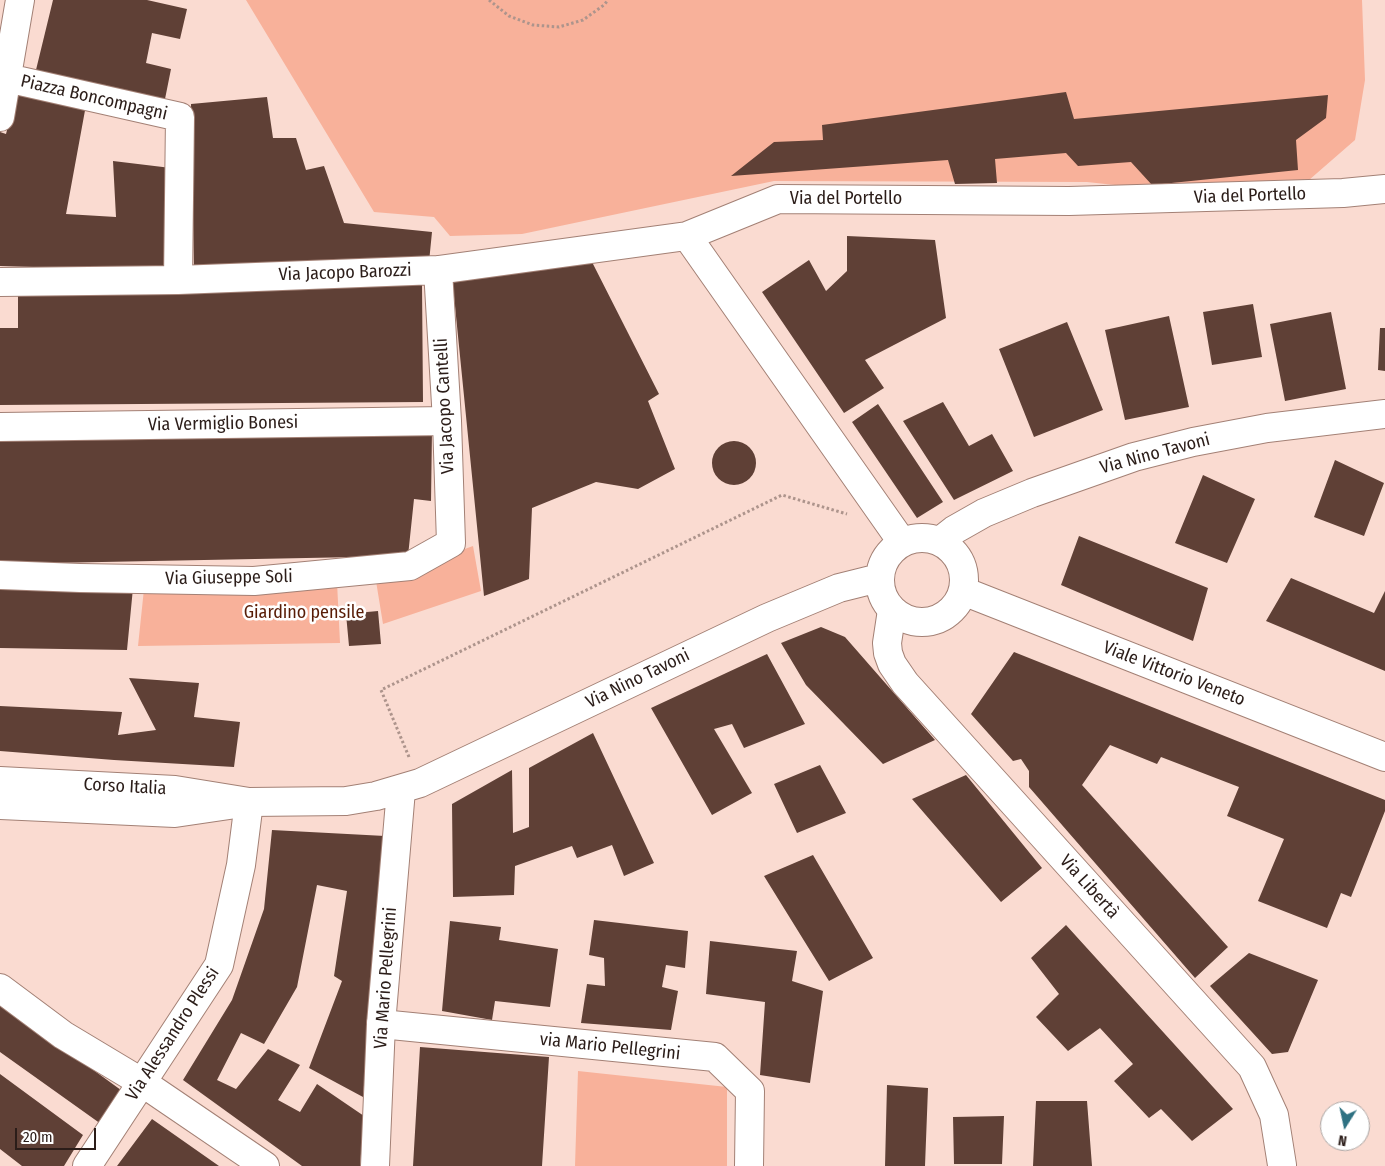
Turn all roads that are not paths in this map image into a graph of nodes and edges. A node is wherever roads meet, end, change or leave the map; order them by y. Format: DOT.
graph roads {
  1 [pos="20,0"];
  2 [pos="7,78"];
  3 [pos="0,117"];
  4 [pos="1385,189"];
  5 [pos="687,236"];
  6 [pos="438,270"];
  7 [pos="178,280"];
  8 [pos="0,282"];
  9 [pos="1385,414"];
  10 [pos="447,421"];
  11 [pos="0,427"];
  12 [pos="940,541"];
  13 [pos="902,542"];
  14 [pos="451,543"];
  15 [pos="0,575"];
  16 [pos="879,578"];
  17 [pos="963,591"];
  18 [pos="892,610"];
  19 [pos="1385,757"];
  20 [pos="0,780"];
  21 [pos="411,787"];
  22 [pos="249,802"];
  23 [pos="0,805"];
  24 [pos="0,988"];
  25 [pos="381,1024"];
  26 [pos="143,1083"];
  27 [pos="87,1166"];
  28 [pos="265,1166"];
  29 [pos="374,1166"];
  30 [pos="749,1166"];
  31 [pos="1281,1166"];
  1 -- 2 [label="street"];
  2 -- 3 [label="street"];
  2 -- 7 [label="street, Piazza Boncompagni"];
  4 -- 5 [label="street, Via del Portello"];
  5 -- 6 [label="street, Via Jacopo Barozzi"];
  5 -- 13 [label="street"];
  6 -- 7 [label="street, Via Jacopo Barozzi"];
  6 -- 10 [label="street, Via Jacopo Cantelli"];
  7 -- 8 [label="street, Via Jacopo Barozzi"];
  9 -- 12 [label="street, Via Nino Tavoni"];
  10 -- 11 [label="street, Via Vermiglio Bonesi"];
  10 -- 14 [label="street, Via Jacopo Cantelli"];
  12 -- 13 [label="street"];
  12 -- 17 [label="street"];
  13 -- 16 [label="street"];
  14 -- 15 [label="street, Via Giuseppe Soli"];
  16 -- 18 [label="street"];
  16 -- 21 [label="street, Via Nino Tavoni"];
  17 -- 18 [label="street"];
  17 -- 19 [label="street, Viale Vittorio Veneto"];
  18 -- 31 [label="street, Via Libertà"];
  20 -- 22 [label="street, Corso Italia"];
  21 -- 22 [label="street, Corso Italia"];
  21 -- 25 [label="street, Via Mario Pellegrini"];
  22 -- 23 [label="street, Corso Italia"];
  22 -- 26 [label="street, Via Alessandro Plessi"];
  24 -- 26 [label="street"];
  25 -- 29 [label="street, Via Mario Pellegrini"];
  25 -- 30 [label="street, via Mario Pellegrini"];
  26 -- 27 [label="street, Via Alessandro Plessi"];
  26 -- 28 [label="street"];
}
